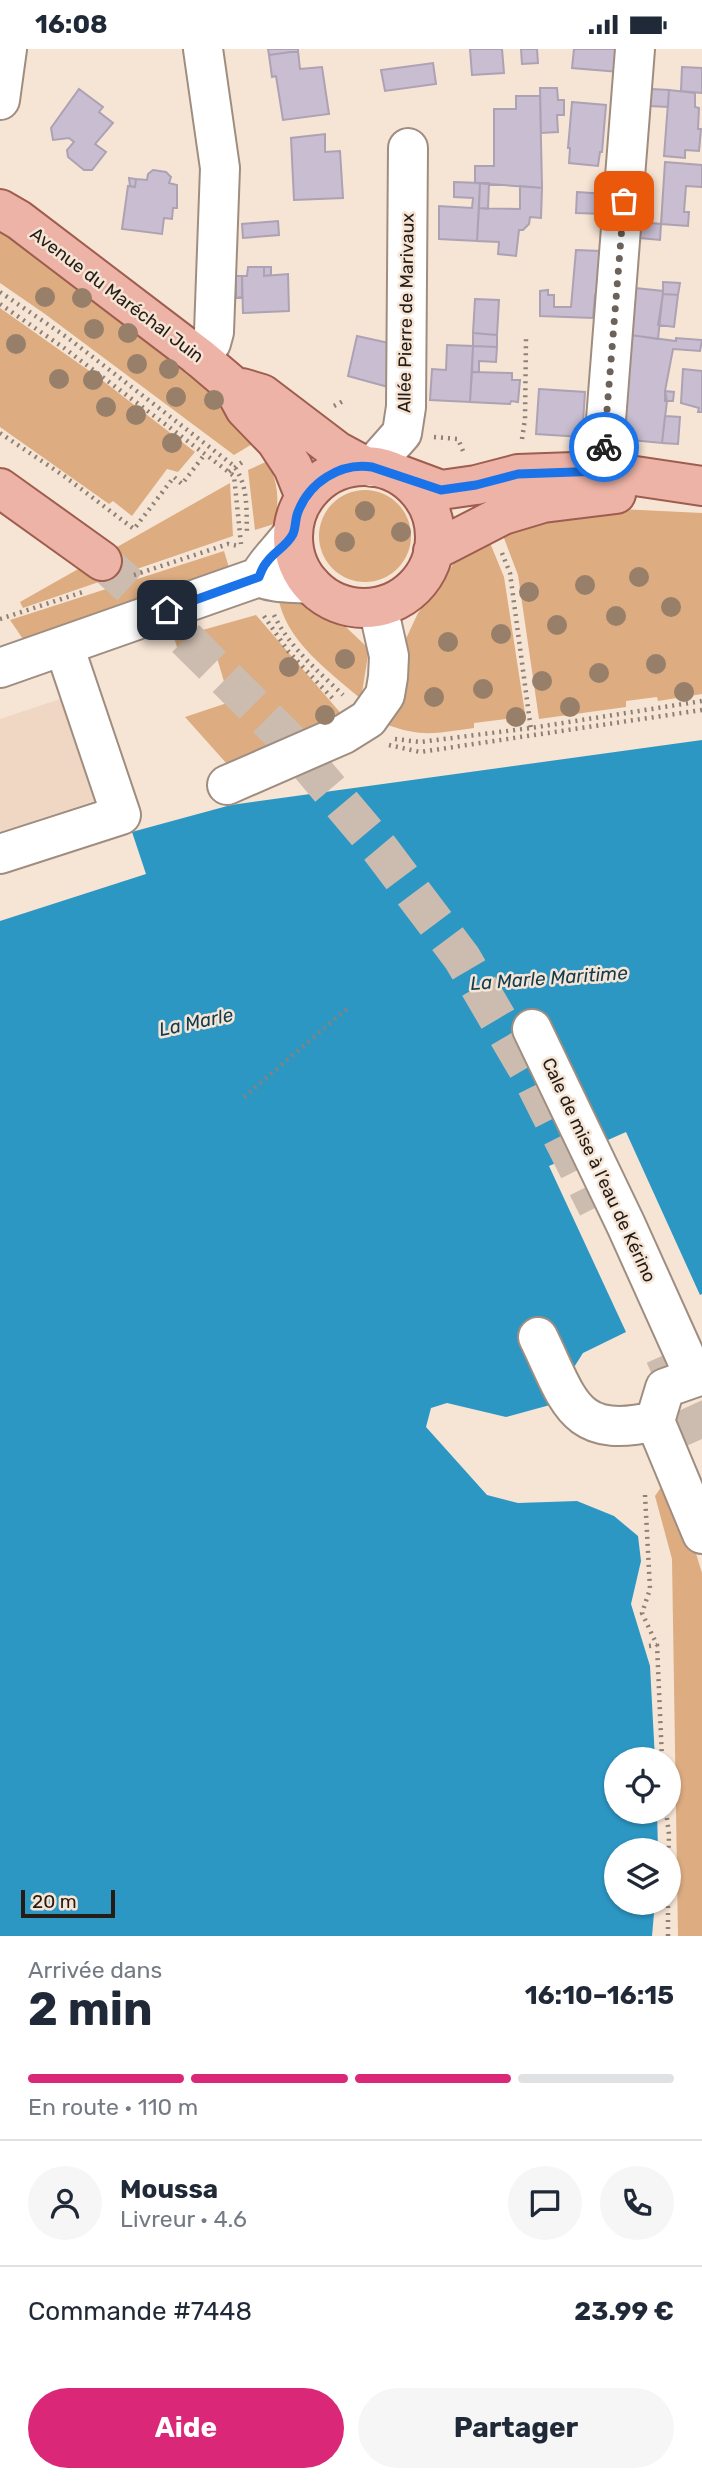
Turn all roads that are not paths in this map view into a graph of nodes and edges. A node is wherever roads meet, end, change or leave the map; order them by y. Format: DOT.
graph roads {
  1 [pos="7,49"];
  2 [pos="204,49"];
  3 [pos="635,49"];
  4 [pos="0,100"];
  5 [pos="408,148"];
  6 [pos="0,209"];
  7 [pos="199,357"];
  8 [pos="232,385"];
  9 [pos="376,468"];
  10 [pos="602,471"];
  11 [pos="0,488"];
  12 [pos="702,488"];
  13 [pos="305,497"];
  14 [pos="293,533"];
  15 [pos="433,551"];
  16 [pos="102,561"];
  17 [pos="255,575"];
  18 [pos="311,584"];
  19 [pos="378,607"];
  20 [pos="64,646"];
  21 [pos="0,668"];
  22 [pos="227,785"];
  23 [pos="0,854"];
  24 [pos="532,1029"];
  25 [pos="538,1337"];
  26 [pos="698,1375"];
  27 [pos="660,1432"];
  28 [pos="702,1534"];
  1 -- 4 [label="street"];
  2 -- 7 [label="street"];
  3 -- 10 [label="street"];
  5 -- 9 [label="street, Allée Pierre de Marivaux"];
  6 -- 7 [label="main road, Avenue du Maréchal Juin"];
  7 -- 8 [label="main road, Avenue du Maréchal Juin"];
  8 -- 9 [label="main road, Avenue du Maréchal Juin"];
  8 -- 13 [label="main road, Avenue du Maréchal Juin"];
  9 -- 10 [label="main road, Avenue du Maréchal Juin"];
  9 -- 13 [label="main road"];
  9 -- 15 [label="main road"];
  10 -- 12 [label="main road, Avenue du Maréchal Juin"];
  11 -- 16 [label="main road"];
  12 -- 15 [label="main road, Avenue du Maréchal Juin"];
  13 -- 14 [label="main road"];
  14 -- 17 [label="street"];
  14 -- 18 [label="main road"];
  15 -- 19 [label="main road"];
  17 -- 18 [label="street"];
  17 -- 20 [label="street"];
  18 -- 19 [label="main road"];
  19 -- 22 [label="street"];
  20 -- 21 [label="street"];
  20 -- 23 [label="street"];
  24 -- 26 [label="street, Cale de mise à l’eau de Kérino"];
  25 -- 27 [label="street"];
  26 -- 27 [label="street"];
  27 -- 28 [label="street"];
}
